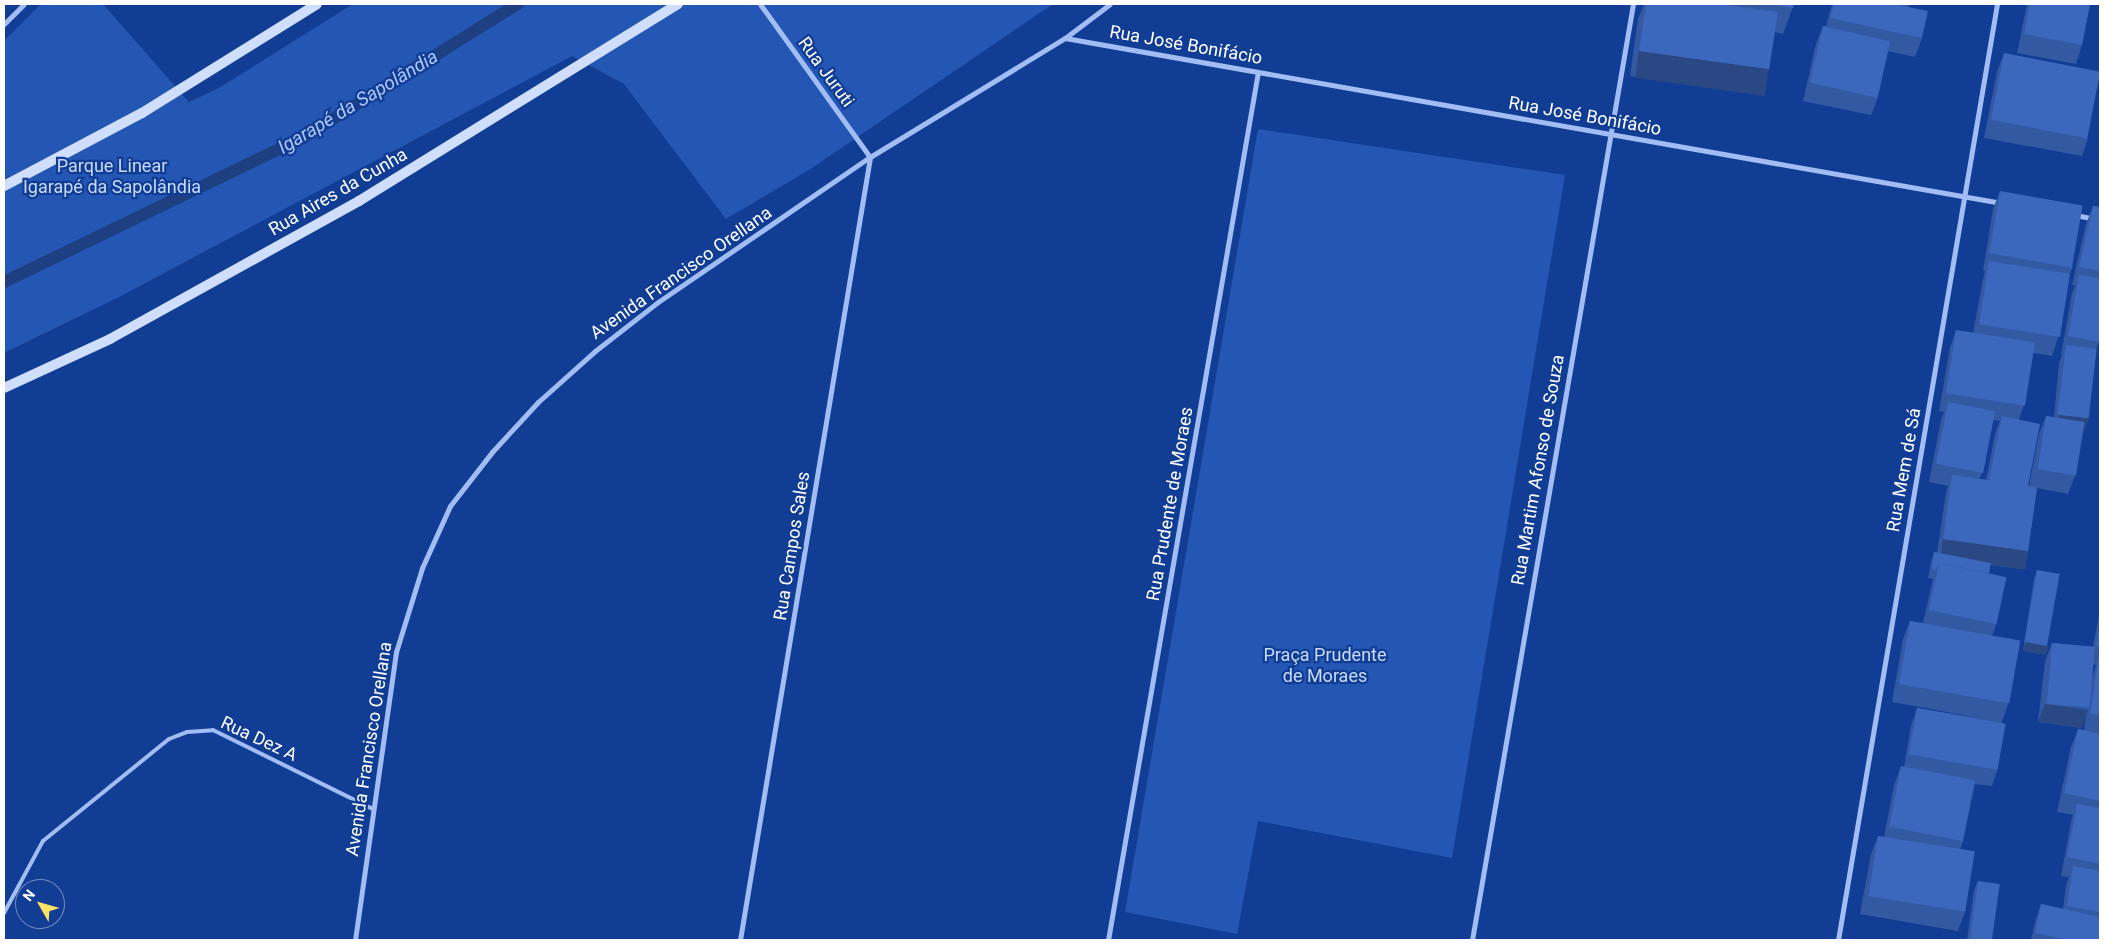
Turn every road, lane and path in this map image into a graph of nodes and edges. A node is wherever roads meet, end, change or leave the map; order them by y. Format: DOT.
graph roads {
  1 [pos="24,4"];
  2 [pos="317,4"];
  3 [pos="678,4"];
  4 [pos="760,4"];
  5 [pos="1110,4"];
  6 [pos="1633,4"];
  7 [pos="1997,4"];
  8 [pos="4,24"];
  9 [pos="1065,38"];
  10 [pos="1258,72"];
  11 [pos="1610,134"];
  12 [pos="870,157"];
  13 [pos="4,186"];
  14 [pos="1964,196"];
  15 [pos="2013,204"];
  16 [pos="2071,215"];
  17 [pos="2100,220"];
  18 [pos="4,388"];
  19 [pos="372,809"];
  20 [pos="4,913"];
  21 [pos="355,940"];
  22 [pos="740,940"];
  23 [pos="1108,940"];
  24 [pos="1472,940"];
  25 [pos="1838,940"];
  1 -- 8 [label="street"];
  2 -- 13 [label="street"];
  3 -- 18 [label="street, Rua Aires da Cunha"];
  4 -- 12 [label="street, Rua Juruti"];
  5 -- 9 [label="street, Avenida Francisco Orellana"];
  6 -- 11 [label="street, Rua Martim Afonso de Souza"];
  7 -- 14 [label="street, Rua Mem de Sá"];
  9 -- 10 [label="street, Rua José Bonifácio"];
  9 -- 12 [label="street, Avenida Francisco Orellana"];
  10 -- 11 [label="street, Rua José Bonifácio"];
  10 -- 23 [label="street, Rua Prudente de Moraes"];
  11 -- 14 [label="street, Rua José Bonifácio"];
  11 -- 24 [label="street, Rua Martim Afonso de Souza"];
  12 -- 19 [label="street, Avenida Francisco Orellana"];
  12 -- 22 [label="street, Rua Campos Sales"];
  14 -- 15 [label="street, Rua José Bonifácio"];
  14 -- 25 [label="street, Rua Mem de Sá"];
  16 -- 17 [label="street"];
  19 -- 20 [label="lane, Rua Dez A"];
  19 -- 21 [label="street, Avenida Francisco Orellana"];
}
